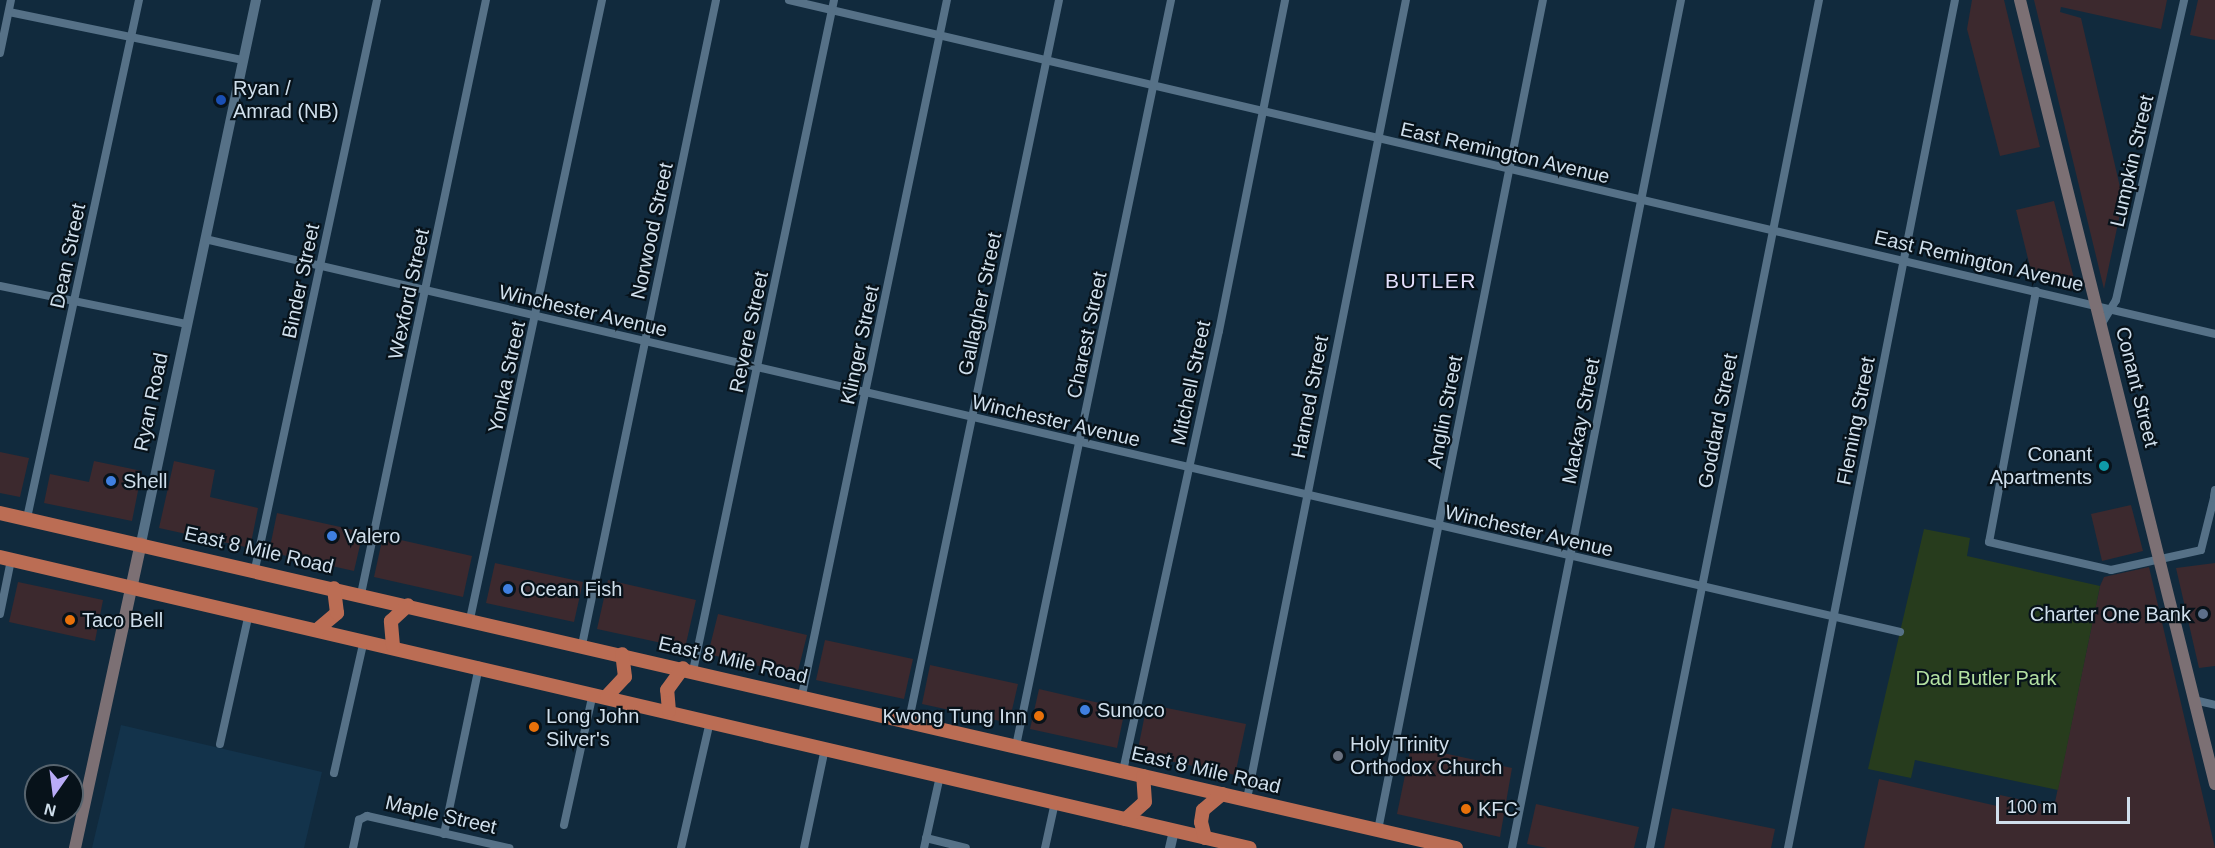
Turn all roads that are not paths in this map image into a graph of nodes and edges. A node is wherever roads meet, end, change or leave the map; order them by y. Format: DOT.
graph roads {
  1 [pos="11,0"];
  2 [pos="139,0"];
  3 [pos="256,0"];
  4 [pos="377,0"];
  5 [pos="486,0"];
  6 [pos="602,0"];
  7 [pos="716,0"];
  8 [pos="789,0"];
  9 [pos="834,0"];
  10 [pos="946,0"];
  11 [pos="1059,0"];
  12 [pos="1171,0"];
  13 [pos="1285,0"];
  14 [pos="1406,0"];
  15 [pos="1543,0"];
  16 [pos="1681,0"];
  17 [pos="1819,0"];
  18 [pos="1955,0"];
  19 [pos="2020,0"];
  20 [pos="2184,0"];
  21 [pos="832,10"];
  22 [pos="9,12"];
  23 [pos="939,36"];
  24 [pos="131,37"];
  25 [pos="0,53"];
  26 [pos="243,60"];
  27 [pos="1047,61"];
  28 [pos="1154,87"];
  29 [pos="1262,113"];
  30 [pos="1378,140"];
  31 [pos="1510,170"];
  32 [pos="1641,201"];
  33 [pos="1773,231"];
  34 [pos="205,239"];
  35 [pos="1904,261"];
  36 [pos="321,267"];
  37 [pos="0,286"];
  38 [pos="2036,291"];
  39 [pos="426,292"];
  40 [pos="75,301"];
  41 [pos="2096,304"];
  42 [pos="2110,308"];
  43 [pos="537,317"];
  44 [pos="187,324"];
  45 [pos="2101,325"];
  46 [pos="2215,334"];
  47 [pos="646,342"];
  48 [pos="758,369"];
  49 [pos="866,394"];
  50 [pos="973,419"];
  51 [pos="1081,445"];
  52 [pos="1189,470"];
  53 [pos="2215,492"];
  54 [pos="1307,497"];
  55 [pos="0,513"];
  56 [pos="27,519"];
  57 [pos="1439,527"];
  58 [pos="141,543"];
  59 [pos="1570,557"];
  60 [pos="6,559"];
  61 [pos="2158,560"];
  62 [pos="255,569"];
  63 [pos="131,586"];
  64 [pos="1702,587"];
  65 [pos="334,588"];
  66 [pos="361,594"];
  67 [pos="408,605"];
  68 [pos="249,613"];
  69 [pos="0,614"];
  70 [pos="1834,617"];
  71 [pos="471,619"];
  72 [pos="318,629"];
  73 [pos="1900,632"];
  74 [pos="364,640"];
  75 [pos="582,645"];
  76 [pos="393,646"];
  77 [pos="622,654"];
  78 [pos="479,666"];
  79 [pos="688,669"];
  80 [pos="593,693"];
  81 [pos="802,695"];
  82 [pos="607,696"];
  83 [pos="2194,700"];
  84 [pos="2215,705"];
  85 [pos="669,711"];
  86 [pos="909,720"];
  87 [pos="710,721"];
  88 [pos="220,744"];
  89 [pos="1016,746"];
  90 [pos="825,748"];
  91 [pos="1123,771"];
  92 [pos="334,773"];
  93 [pos="940,776"];
  94 [pos="1143,776"];
  95 [pos="2215,784"];
  96 [pos="1222,794"];
  97 [pos="1246,800"];
  98 [pos="1054,802"];
  99 [pos="1126,819"];
  100 [pos="564,825"];
  101 [pos="1174,830"];
  102 [pos="1378,830"];
  103 [pos="444,834"];
  104 [pos="1205,837"];
  105 [pos="926,838"];
  106 [pos="75,848"];
  107 [pos="353,848"];
  108 [pos="509,848"];
  109 [pos="681,848"];
  110 [pos="804,848"];
  111 [pos="924,848"];
  112 [pos="966,848"];
  113 [pos="1044,848"];
  114 [pos="1170,848"];
  115 [pos="1250,848"];
  116 [pos="1456,848"];
  117 [pos="1512,848"];
  118 [pos="1650,848"];
  119 [pos="1788,848"];
  1 -- 22 [label="street"];
  2 -- 24 [label="street, Dean Street"];
  3 -- 26 [label="street, Ryan Road"];
  4 -- 36 [label="street, Binder Street"];
  5 -- 39 [label="street, Wexford Street"];
  6 -- 43 [label="street, Yonka Street"];
  7 -- 47 [label="street, Norwood Street"];
  8 -- 21 [label="street, East Remington Avenue"];
  9 -- 21 [label="street, Revere Street"];
  10 -- 23 [label="street, Klinger Street"];
  11 -- 27 [label="street, Gallagher Street"];
  12 -- 28 [label="street, Charest Street"];
  13 -- 29 [label="street, Mitchell Street"];
  14 -- 30 [label="street, Harned Street"];
  15 -- 31 [label="street, Anglin Street"];
  16 -- 32 [label="street, Mackay Street"];
  17 -- 33 [label="street, Goddard Street"];
  18 -- 35 [label="street, Fleming Street"];
  19 -- 41 [label="main road, Conant Street"];
  20 -- 42 [label="street, Lumpkin Street"];
  21 -- 23 [label="street, East Remington Avenue"];
  21 -- 48 [label="street, Revere Street"];
  22 -- 24 [label="street"];
  22 -- 25 [label="street"];
  23 -- 27 [label="street, East Remington Avenue"];
  23 -- 49 [label="street, Klinger Street"];
  24 -- 26 [label="street"];
  24 -- 40 [label="street, Dean Street"];
  26 -- 34 [label="street, Ryan Road"];
  27 -- 28 [label="street, East Remington Avenue"];
  27 -- 50 [label="street, Gallagher Street"];
  28 -- 29 [label="street, East Remington Avenue"];
  28 -- 51 [label="street, Charest Street"];
  29 -- 30 [label="street, East Remington Avenue"];
  29 -- 52 [label="street, Mitchell Street"];
  30 -- 31 [label="street, East Remington Avenue"];
  30 -- 54 [label="street, Harned Street"];
  31 -- 32 [label="street, East Remington Avenue"];
  31 -- 57 [label="street, Anglin Street"];
  32 -- 33 [label="street, East Remington Avenue"];
  32 -- 59 [label="street, Mackay Street"];
  33 -- 35 [label="street, East Remington Avenue"];
  33 -- 64 [label="street, Goddard Street"];
  34 -- 36 [label="street, Winchester Avenue"];
  34 -- 44 [label="street, Ryan Road"];
  35 -- 38 [label="street, East Remington Avenue"];
  35 -- 70 [label="street, Fleming Street"];
  36 -- 39 [label="street, Winchester Avenue"];
  36 -- 62 [label="street, Binder Street"];
  37 -- 40 [label="street"];
  38 -- 41 [label="street, East Remington Avenue"];
  38 -- 61 [label="street"];
  39 -- 43 [label="street, Winchester Avenue"];
  39 -- 66 [label="street, Wexford Street"];
  40 -- 44 [label="street"];
  40 -- 56 [label="street, Dean Street"];
  41 -- 42 [label="street, East Remington Avenue"];
  41 -- 45 [label="main road, Conant Street"];
  42 -- 45 [label="street, Lumpkin Street"];
  42 -- 46 [label="street, East Remington Avenue"];
  43 -- 47 [label="street, Winchester Avenue"];
  43 -- 71 [label="street, Yonka Street"];
  44 -- 58 [label="street, Ryan Road"];
  45 -- 61 [label="main road, Conant Street"];
  47 -- 48 [label="street, Winchester Avenue"];
  47 -- 75 [label="street, Norwood Street"];
  48 -- 49 [label="street, Winchester Avenue"];
  48 -- 79 [label="street, Revere Street"];
  49 -- 50 [label="street, Winchester Avenue"];
  49 -- 81 [label="street, Klinger Street"];
  50 -- 51 [label="street, Winchester Avenue"];
  50 -- 86 [label="street, Gallagher Street"];
  51 -- 52 [label="street, Winchester Avenue"];
  51 -- 89 [label="street, Charest Street"];
  52 -- 54 [label="street, Winchester Avenue"];
  52 -- 91 [label="street, Mitchell Street"];
  53 -- 61 [label="street"];
  54 -- 57 [label="street, Winchester Avenue"];
  54 -- 97 [label="street, Harned Street"];
  55 -- 56 [label="highway, East 8 Mile Road"];
  56 -- 58 [label="highway, East 8 Mile Road"];
  57 -- 59 [label="street, Winchester Avenue"];
  57 -- 102 [label="street, Anglin Street"];
  58 -- 62 [label="highway, East 8 Mile Road"];
  58 -- 63 [label="main road, Ryan Road"];
  59 -- 64 [label="street, Winchester Avenue"];
  59 -- 117 [label="street, Mackay Street"];
  60 -- 63 [label="highway"];
  60 -- 69 [label="street"];
  61 -- 83 [label="main road, Conant Street"];
  62 -- 65 [label="highway, East 8 Mile Road"];
  63 -- 68 [label="highway"];
  63 -- 106 [label="main road, Ryan Road"];
  64 -- 70 [label="street, Winchester Avenue"];
  64 -- 118 [label="street, Goddard Street"];
  65 -- 66 [label="highway, East 8 Mile Road"];
  65 -- 72 [label="highway"];
  66 -- 67 [label="highway, East 8 Mile Road"];
  67 -- 71 [label="highway, East 8 Mile Road"];
  67 -- 76 [label="highway"];
  68 -- 72 [label="highway"];
  68 -- 88 [label="street"];
  70 -- 73 [label="street, Winchester Avenue"];
  70 -- 119 [label="street, Fleming Street"];
  71 -- 75 [label="highway, East 8 Mile Road"];
  72 -- 74 [label="highway"];
  74 -- 76 [label="highway"];
  74 -- 92 [label="street"];
  75 -- 77 [label="highway, East 8 Mile Road"];
  76 -- 78 [label="highway"];
  77 -- 79 [label="highway, East 8 Mile Road"];
  77 -- 82 [label="highway"];
  78 -- 80 [label="highway"];
  78 -- 103 [label="street"];
  79 -- 81 [label="highway, East 8 Mile Road"];
  79 -- 85 [label="highway"];
  80 -- 82 [label="highway"];
  80 -- 100 [label="street"];
  81 -- 86 [label="highway, East 8 Mile Road"];
  82 -- 85 [label="highway"];
  83 -- 84 [label="street"];
  83 -- 95 [label="main road, Conant Street"];
  85 -- 87 [label="highway"];
  86 -- 89 [label="highway, East 8 Mile Road"];
  87 -- 90 [label="highway"];
  87 -- 109 [label="street"];
  89 -- 91 [label="highway, East 8 Mile Road"];
  90 -- 93 [label="highway"];
  90 -- 110 [label="street"];
  91 -- 94 [label="highway, East 8 Mile Road"];
  93 -- 98 [label="highway"];
  93 -- 105 [label="street"];
  94 -- 96 [label="highway, East 8 Mile Road"];
  94 -- 99 [label="highway"];
  96 -- 97 [label="highway, East 8 Mile Road"];
  96 -- 104 [label="highway"];
  97 -- 102 [label="highway, East 8 Mile Road"];
  98 -- 99 [label="highway"];
  98 -- 113 [label="street"];
  99 -- 101 [label="highway"];
  101 -- 104 [label="highway"];
  101 -- 114 [label="street"];
  102 -- 116 [label="highway, East 8 Mile Road"];
  103 -- 107 [label="street, Maple Street"];
  103 -- 108 [label="street, Maple Street"];
  104 -- 115 [label="highway"];
  105 -- 111 [label="street"];
  105 -- 112 [label="street"];
}
